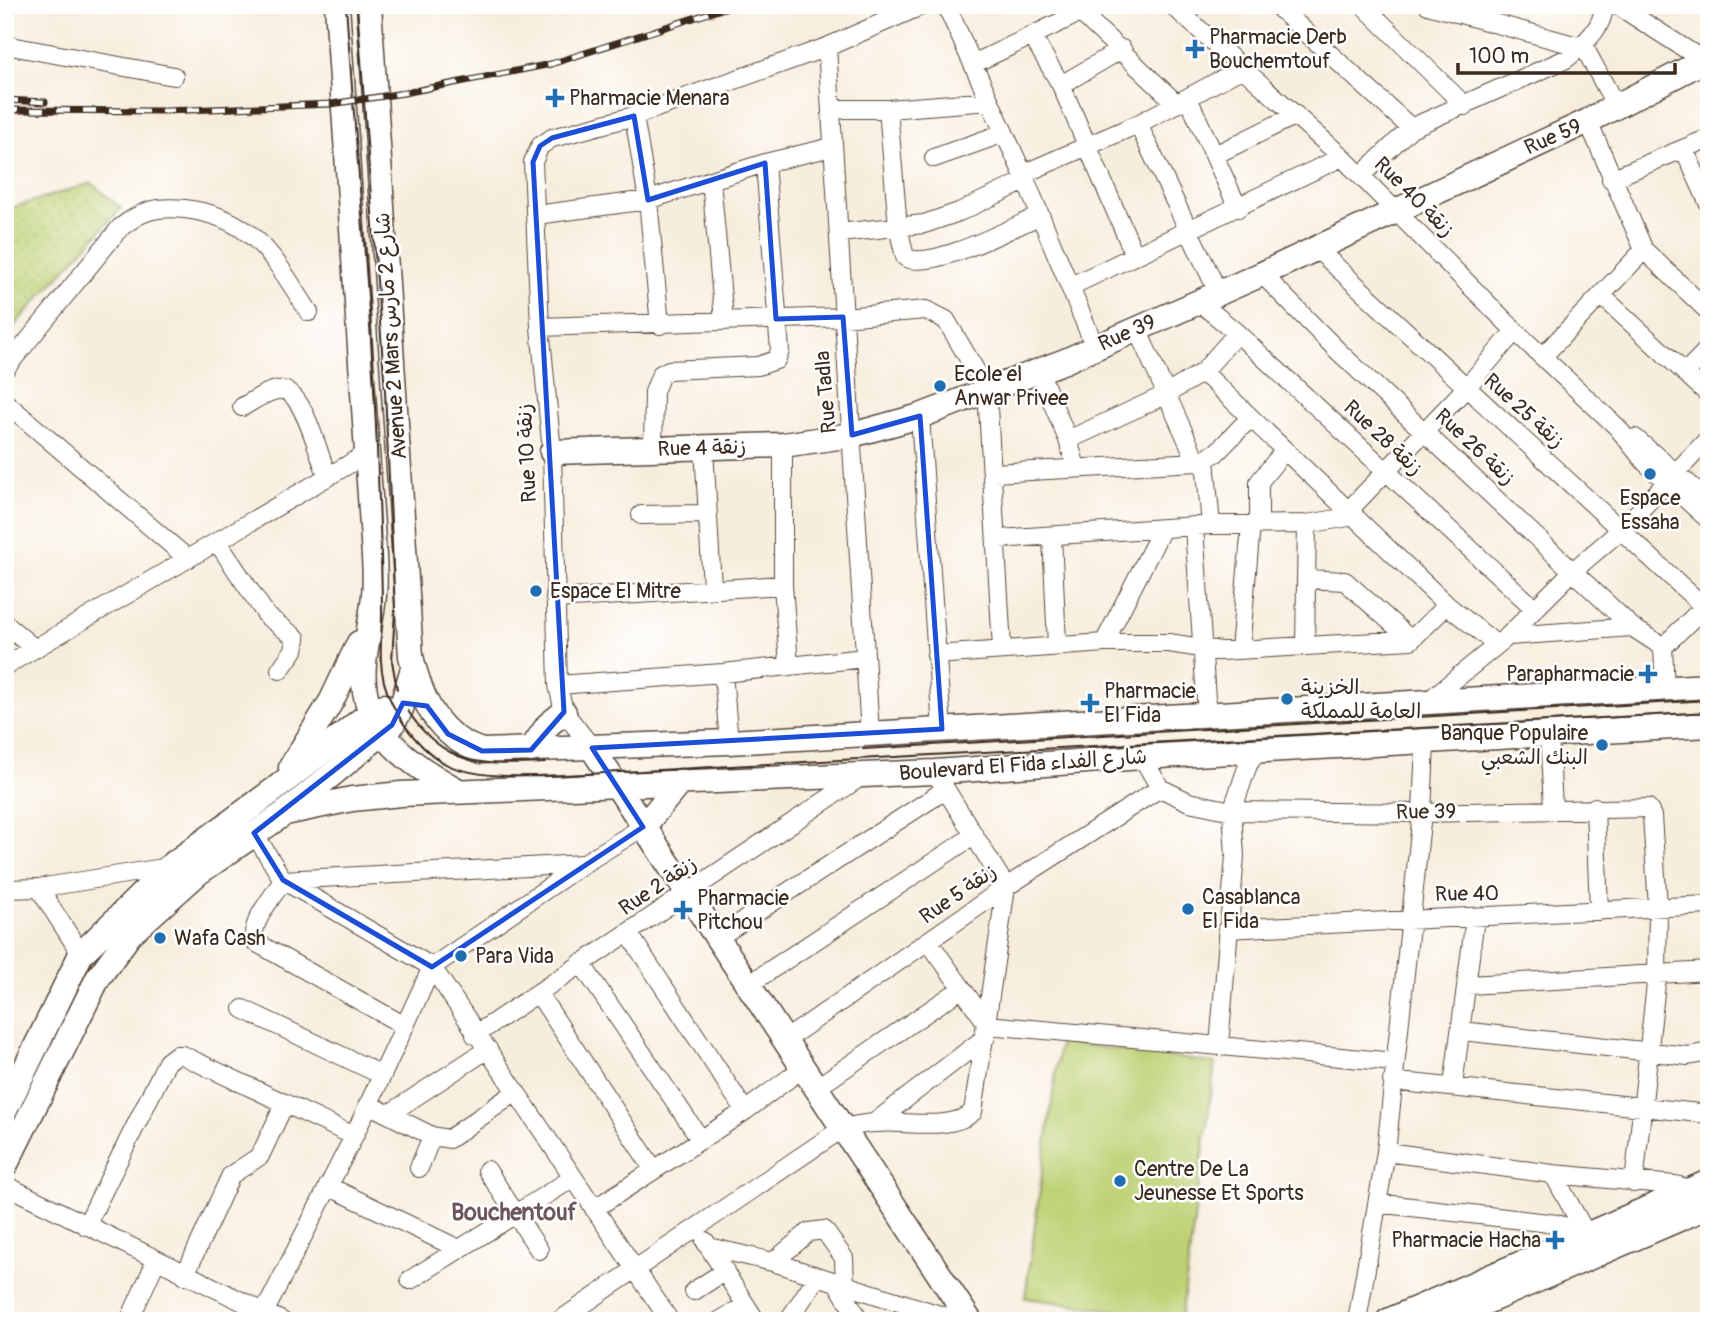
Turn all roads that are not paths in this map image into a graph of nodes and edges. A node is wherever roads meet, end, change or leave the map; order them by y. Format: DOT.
graph roads {
  1 [pos="338,5"];
  2 [pos="369,5"];
  3 [pos="923,5"];
  4 [pos="946,5"];
  5 [pos="1172,5"];
  6 [pos="1276,5"];
  7 [pos="1363,5"];
  8 [pos="1428,5"];
  9 [pos="1604,5"];
  10 [pos="1617,5"];
  11 [pos="1088,9"];
  12 [pos="1032,36"];
  13 [pos="5,44"];
  14 [pos="1582,46"];
  15 [pos="827,47"];
  16 [pos="1122,49"];
  17 [pos="1707,60"];
  18 [pos="972,64"];
  19 [pos="1243,68"];
  20 [pos="174,76"];
  21 [pos="1060,85"];
  22 [pos="990,101"];
  23 [pos="1182,101"];
  24 [pos="1465,106"];
  25 [pos="1616,106"];
  26 [pos="831,109"];
  27 [pos="888,109"];
  28 [pos="634,116"];
  29 [pos="1296,116"];
  30 [pos="1588,121"];
  31 [pos="1138,124"];
  32 [pos="1411,128"];
  33 [pos="1004,133"];
  34 [pos="1709,138"];
  35 [pos="1088,146"];
  36 [pos="832,147"];
  37 [pos="1684,149"];
  38 [pos="1215,155"];
  39 [pos="1342,157"];
  40 [pos="934,158"];
  41 [pos="765,163"];
  42 [pos="1361,176"];
  43 [pos="1024,177"];
  44 [pos="1611,179"];
  45 [pos="712,180"];
  46 [pos="648,201"];
  47 [pos="1709,204"];
  48 [pos="1238,208"];
  49 [pos="1395,211"];
  50 [pos="536,215"];
  51 [pos="1039,216"];
  52 [pos="898,226"];
  53 [pos="1188,231"];
  54 [pos="839,233"];
  55 [pos="1316,248"];
  56 [pos="1644,250"];
  57 [pos="1135,256"];
  58 [pos="1262,274"];
  59 [pos="1071,286"];
  60 [pos="1601,295"];
  61 [pos="1208,297"];
  62 [pos="309,312"];
  63 [pos="1709,312"];
  64 [pos="842,317"];
  65 [pos="776,319"];
  66 [pos="724,320"];
  67 [pos="660,325"];
  68 [pos="540,327"];
  69 [pos="1137,329"];
  70 [pos="1515,331"];
  71 [pos="1237,333"];
  72 [pos="1096,347"];
  73 [pos="1709,348"];
  74 [pos="1543,356"];
  75 [pos="5,369"];
  76 [pos="1039,371"];
  77 [pos="1203,372"];
  78 [pos="1685,373"];
  79 [pos="1465,389"];
  80 [pos="987,390"];
  81 [pos="1165,395"];
  82 [pos="1709,396"];
  83 [pos="5,402"];
  84 [pos="242,407"];
  85 [pos="920,416"];
  86 [pos="1250,418"];
  87 [pos="1424,430"];
  88 [pos="852,435"];
  89 [pos="1709,438"];
  90 [pos="1068,440"];
  91 [pos="783,445"];
  92 [pos="705,448"];
  93 [pos="653,450"];
  94 [pos="1284,451"];
  95 [pos="552,452"];
  96 [pos="368,453"];
  97 [pos="1201,461"];
  98 [pos="1076,467"];
  99 [pos="1385,471"];
  100 [pos="993,473"];
  101 [pos="328,477"];
  102 [pos="1671,478"];
  103 [pos="1709,501"];
  104 [pos="1352,513"];
  105 [pos="707,514"];
  106 [pos="640,515"];
  107 [pos="1709,520"];
  108 [pos="1307,524"];
  109 [pos="1255,525"];
  110 [pos="1203,526"];
  111 [pos="1162,529"];
  112 [pos="1621,530"];
  113 [pos="1052,537"];
  114 [pos="998,539"];
  115 [pos="218,543"];
  116 [pos="188,559"];
  117 [pos="1574,570"];
  118 [pos="1306,579"];
  119 [pos="783,584"];
  120 [pos="712,587"];
  121 [pos="555,599"];
  122 [pos="1706,604"];
  123 [pos="1447,605"];
  124 [pos="1535,609"];
  125 [pos="371,612"];
  126 [pos="5,624"];
  127 [pos="1632,627"];
  128 [pos="1411,640"];
  129 [pos="1502,640"];
  130 [pos="1104,643"];
  131 [pos="1057,645"];
  132 [pos="1305,645"];
  133 [pos="1663,647"];
  134 [pos="35,649"];
  135 [pos="1002,649"];
  136 [pos="1202,649"];
  137 [pos="1240,650"];
  138 [pos="936,655"];
  139 [pos="865,658"];
  140 [pos="789,665"];
  141 [pos="5,666"];
  142 [pos="280,670"];
  143 [pos="1465,670"];
  144 [pos="723,673"];
  145 [pos="558,685"];
  146 [pos="1709,686"];
  147 [pos="1665,688"];
  148 [pos="1483,699"];
  149 [pos="1426,703"];
  150 [pos="415,704"];
  151 [pos="564,712"];
  152 [pos="1207,713"];
  153 [pos="376,723"];
  154 [pos="1709,725"];
  155 [pos="942,729"];
  156 [pos="1549,733"];
  157 [pos="870,734"];
  158 [pos="729,742"];
  159 [pos="1425,743"];
  160 [pos="592,748"];
  161 [pos="531,750"];
  162 [pos="1257,751"];
  163 [pos="1142,757"];
  164 [pos="866,774"];
  165 [pos="681,781"];
  166 [pos="940,781"];
  167 [pos="615,784"];
  168 [pos="1160,788"];
  169 [pos="274,790"];
  170 [pos="458,791"];
  171 [pos="1595,807"];
  172 [pos="1553,808"];
  173 [pos="1232,811"];
  174 [pos="285,813"];
  175 [pos="1422,813"];
  176 [pos="643,827"];
  177 [pos="254,833"];
  178 [pos="973,836"];
  179 [pos="583,864"];
  180 [pos="169,867"];
  181 [pos="283,880"];
  182 [pos="1006,887"];
  183 [pos="39,888"];
  184 [pos="5,889"];
  185 [pos="688,894"];
  186 [pos="1709,905"];
  187 [pos="1658,907"];
  188 [pos="1599,911"];
  189 [pos="1409,918"];
  190 [pos="1475,918"];
  191 [pos="1227,929"];
  192 [pos="629,934"];
  193 [pos="717,938"];
  194 [pos="929,942"];
  195 [pos="81,954"];
  196 [pos="581,963"];
  197 [pos="432,967"];
  198 [pos="1709,971"];
  199 [pos="1657,975"];
  200 [pos="748,985"];
  201 [pos="1468,985"];
  202 [pos="961,989"];
  203 [pos="538,993"];
  204 [pos="243,1009"];
  205 [pos="405,1026"];
  206 [pos="987,1031"];
  207 [pos="1462,1031"];
  208 [pos="475,1035"];
  209 [pos="785,1040"];
  210 [pos="1219,1046"];
  211 [pos="488,1049"];
  212 [pos="1650,1051"];
  213 [pos="1709,1052"];
  214 [pos="1395,1062"];
  215 [pos="382,1075"];
  216 [pos="810,1078"];
  217 [pos="1392,1081"];
  218 [pos="1453,1086"];
  219 [pos="516,1092"];
  220 [pos="285,1103"];
  221 [pos="368,1104"];
  222 [pos="1643,1107"];
  223 [pos="5,1110"];
  224 [pos="745,1111"];
  225 [pos="389,1114"];
  226 [pos="1709,1114"];
  227 [pos="874,1123"];
  228 [pos="843,1128"];
  229 [pos="354,1136"];
  230 [pos="432,1136"];
  231 [pos="701,1140"];
  232 [pos="1386,1152"];
  233 [pos="5,1166"];
  234 [pos="419,1167"];
  235 [pos="487,1170"];
  236 [pos="654,1170"];
  237 [pos="1553,1174"];
  238 [pos="573,1178"];
  239 [pos="1634,1183"];
  240 [pos="5,1185"];
  241 [pos="328,1186"];
  242 [pos="1704,1197"];
  243 [pos="1377,1203"];
  244 [pos="594,1209"];
  245 [pos="514,1213"];
  246 [pos="86,1226"];
  247 [pos="696,1227"];
  248 [pos="1587,1233"];
  249 [pos="709,1247"];
  250 [pos="459,1250"];
  251 [pos="539,1250"];
  252 [pos="1598,1255"];
  253 [pos="156,1261"];
  254 [pos="773,1262"];
  255 [pos="635,1270"];
  256 [pos="724,1271"];
  257 [pos="185,1275"];
  258 [pos="817,1277"];
  259 [pos="410,1280"];
  260 [pos="841,1284"];
  261 [pos="694,1291"];
  262 [pos="746,1305"];
  263 [pos="264,1313"];
  264 [pos="129,1321"];
  265 [pos="282,1321"];
  266 [pos="559,1321"];
  267 [pos="670,1321"];
  268 [pos="719,1321"];
  269 [pos="756,1321"];
  270 [pos="788,1321"];
  271 [pos="860,1321"];
  272 [pos="959,1321"];
  273 [pos="970,1321"];
  274 [pos="1357,1321"];
  275 [pos="1388,1321"];
  276 [pos="1442,1321"];
  1 -- 96 [label="main road, Avenue 2 Mars شارع 2 مارس"];
  2 -- 150 [label="main road, Avenue 2 Mars شارع 2 مارس"];
  3 -- 15 [label="street"];
  4 -- 18 [label="street"];
  5 -- 19 [label="street, Rue 40 زنقة"];
  6 -- 32 [label="street"];
  7 -- 24 [label="street"];
  8 -- 14 [label="street"];
  9 -- 14 [label="street"];
  10 -- 17 [label="street"];
  11 -- 12 [label="street"];
  11 -- 16 [label="street"];
  12 -- 18 [label="street"];
  12 -- 21 [label="street"];
  13 -- 20 [label="street"];
  14 -- 24 [label="street"];
  14 -- 25 [label="street"];
  15 -- 26 [label="street, Rue Tadla"];
  15 -- 28 [label="street"];
  16 -- 21 [label="street"];
  16 -- 23 [label="street"];
  17 -- 25 [label="main road, Rue 59"];
  18 -- 22 [label="street"];
  19 -- 23 [label="street"];
  19 -- 29 [label="street, Rue 40 زنقة"];
  21 -- 35 [label="street"];
  22 -- 27 [label="street"];
  22 -- 33 [label="street"];
  23 -- 31 [label="street"];
  23 -- 38 [label="street"];
  24 -- 32 [label="street"];
  25 -- 30 [label="main road, Rue 59"];
  26 -- 27 [label="street"];
  26 -- 36 [label="street, Rue Tadla"];
  27 -- 52 [label="street"];
  28 -- 46 [label="street"];
  28 -- 50 [label="street, Rue 10 زنقة"];
  29 -- 38 [label="street"];
  29 -- 39 [label="street, Rue 40 زنقة"];
  30 -- 44 [label="street"];
  30 -- 49 [label="main road, Rue 59"];
  31 -- 35 [label="street"];
  31 -- 53 [label="street"];
  32 -- 42 [label="street"];
  33 -- 40 [label="street"];
  33 -- 43 [label="street"];
  34 -- 37 [label="street"];
  35 -- 43 [label="street"];
  35 -- 57 [label="street"];
  36 -- 41 [label="street"];
  36 -- 54 [label="street, Rue Tadla"];
  37 -- 44 [label="street"];
  37 -- 47 [label="street"];
  38 -- 48 [label="street"];
  39 -- 42 [label="street, Rue 40 زنقة"];
  39 -- 48 [label="street"];
  41 -- 45 [label="street"];
  41 -- 65 [label="street"];
  42 -- 49 [label="street, Rue 40 زنقة"];
  43 -- 51 [label="street"];
  43 -- 52 [label="street"];
  44 -- 56 [label="street"];
  45 -- 46 [label="street"];
  45 -- 66 [label="street"];
  46 -- 50 [label="street"];
  46 -- 67 [label="street"];
  48 -- 53 [label="street"];
  49 -- 55 [label="main road, Rue 39"];
  49 -- 70 [label="street, Rue 40 زنقة"];
  50 -- 68 [label="street, Rue 10 زنقة"];
  51 -- 52 [label="street"];
  51 -- 59 [label="street"];
  52 -- 54 [label="street"];
  53 -- 57 [label="street"];
  53 -- 61 [label="street"];
  54 -- 64 [label="street, Rue Tadla"];
  55 -- 58 [label="main road, Rue 39"];
  55 -- 79 [label="street, Rue 25 زنقة"];
  56 -- 60 [label="street"];
  56 -- 63 [label="street"];
  57 -- 59 [label="street"];
  58 -- 61 [label="main road, Rue 39"];
  58 -- 87 [label="street, Rue 26 زنقة"];
  59 -- 72 [label="street"];
  60 -- 74 [label="street"];
  60 -- 78 [label="street"];
  61 -- 69 [label="main road, Rue 39"];
  61 -- 71 [label="street, Rue 28 زنقة"];
  62 -- 75 [label="street"];
  64 -- 65 [label="street"];
  64 -- 80 [label="street"];
  64 -- 88 [label="street, Rue Tadla"];
  65 -- 66 [label="street"];
  65 -- 93 [label="street"];
  66 -- 67 [label="street"];
  67 -- 68 [label="street"];
  68 -- 95 [label="street, Rue 10 زنقة"];
  69 -- 72 [label="main road, Rue 39"];
  69 -- 81 [label="street"];
  70 -- 74 [label="street, Rue 40 زنقة"];
  70 -- 79 [label="street"];
  71 -- 77 [label="street"];
  71 -- 99 [label="street, Rue 28 زنقة"];
  72 -- 76 [label="main road, Rue 39"];
  73 -- 78 [label="street"];
  74 -- 102 [label="street, Rue 40 زنقة"];
  76 -- 80 [label="main road, Rue 39"];
  76 -- 90 [label="street"];
  77 -- 81 [label="street"];
  77 -- 86 [label="street"];
  78 -- 82 [label="street"];
  79 -- 87 [label="street"];
  79 -- 112 [label="street, Rue 25 زنقة"];
  80 -- 85 [label="main road, Rue 39"];
  80 -- 100 [label="street"];
  81 -- 90 [label="street"];
  81 -- 97 [label="street"];
  83 -- 116 [label="street"];
  84 -- 101 [label="street"];
  85 -- 88 [label="main road, Rue 39"];
  85 -- 138 [label="street"];
  86 -- 94 [label="street"];
  86 -- 97 [label="street"];
  87 -- 99 [label="street"];
  87 -- 117 [label="street, Rue 26 زنقة"];
  88 -- 91 [label="main road, Rue 4 زنقة"];
  88 -- 139 [label="street, Rue Tadla"];
  89 -- 102 [label="street"];
  90 -- 98 [label="street"];
  91 -- 92 [label="main road, Rue 4 زنقة"];
  91 -- 119 [label="street"];
  92 -- 93 [label="main road, Rue 4 زنقة"];
  92 -- 105 [label="street"];
  93 -- 95 [label="main road, Rue 4 زنقة"];
  94 -- 104 [label="street"];
  94 -- 109 [label="street"];
  95 -- 121 [label="street, Rue 10 زنقة"];
  96 -- 101 [label="street"];
  96 -- 125 [label="main road, Avenue 2 Mars شارع 2 مارس"];
  97 -- 98 [label="street"];
  97 -- 110 [label="street"];
  98 -- 100 [label="street"];
  99 -- 104 [label="street"];
  99 -- 124 [label="street, Rue 28 زنقة"];
  100 -- 114 [label="street"];
  101 -- 115 [label="street"];
  102 -- 103 [label="street, Rue 40 زنقة"];
  102 -- 107 [label="street, Rue 40 زنقة"];
  102 -- 112 [label="street"];
  104 -- 108 [label="street"];
  104 -- 123 [label="street"];
  105 -- 106 [label="street"];
  105 -- 120 [label="street"];
  108 -- 109 [label="street"];
  108 -- 118 [label="street"];
  109 -- 110 [label="street"];
  109 -- 137 [label="street"];
  110 -- 111 [label="street"];
  110 -- 136 [label="street"];
  111 -- 113 [label="street"];
  111 -- 130 [label="street"];
  112 -- 117 [label="street"];
  112 -- 122 [label="street, Rue 25 زنقة"];
  113 -- 114 [label="street"];
  113 -- 131 [label="street"];
  114 -- 135 [label="street"];
  115 -- 116 [label="street"];
  115 -- 142 [label="street"];
  116 -- 134 [label="street"];
  117 -- 124 [label="street"];
  117 -- 127 [label="street, Rue 26 زنقة"];
  118 -- 128 [label="street"];
  118 -- 132 [label="street"];
  119 -- 120 [label="street"];
  119 -- 140 [label="street"];
  120 -- 121 [label="street"];
  121 -- 145 [label="street, Rue 10 زنقة"];
  122 -- 133 [label="street"];
  123 -- 128 [label="street"];
  123 -- 129 [label="street"];
  124 -- 129 [label="street"];
  125 -- 153 [label="main road, Avenue 2 Mars شارع 2 مارس"];
  125 -- 169 [label="main road"];
  126 -- 134 [label="street"];
  127 -- 129 [label="street"];
  127 -- 133 [label="street, Rue 26 زنقة"];
  128 -- 132 [label="street"];
  129 -- 143 [label="street"];
  130 -- 131 [label="street"];
  130 -- 136 [label="street"];
  131 -- 135 [label="street"];
  132 -- 137 [label="street"];
  133 -- 147 [label="street"];
  134 -- 141 [label="street"];
  135 -- 138 [label="street"];
  136 -- 137 [label="street"];
  136 -- 152 [label="street"];
  138 -- 155 [label="street"];
  139 -- 140 [label="street"];
  139 -- 157 [label="street, Rue Tadla"];
  140 -- 144 [label="street"];
  143 -- 148 [label="street"];
  143 -- 149 [label="street"];
  144 -- 145 [label="street"];
  144 -- 158 [label="street"];
  145 -- 151 [label="street, Rue 10 زنقة"];
  146 -- 147 [label="main road, Boulevard El Fida شارع الفداء"];
  147 -- 148 [label="main road, Boulevard El Fida شارع الفداء"];
  148 -- 149 [label="main road, Boulevard El Fida شارع الفداء"];
  149 -- 152 [label="main road, Boulevard El Fida شارع الفداء"];
  150 -- 153 [label="main road"];
  150 -- 161 [label="main road, Boulevard El Fida شارع الفداء"];
  151 -- 160 [label="street, Rue 10 زنقة"];
  151 -- 161 [label="main road"];
  152 -- 155 [label="main road, Boulevard El Fida شارع الفداء"];
  153 -- 169 [label="main road"];
  153 -- 170 [label="main road"];
  153 -- 174 [label="main road"];
  154 -- 156 [label="main road, Boulevard El Fida شارع الفداء"];
  155 -- 157 [label="main road, Boulevard El Fida شارع الفداء"];
  156 -- 159 [label="main road, Boulevard El Fida شارع الفداء"];
  156 -- 172 [label="street"];
  157 -- 158 [label="main road, Boulevard El Fida شارع الفداء"];
  158 -- 160 [label="main road, Boulevard El Fida شارع الفداء"];
  159 -- 162 [label="main road, Boulevard El Fida شارع الفداء"];
  159 -- 175 [label="street"];
  160 -- 161 [label="main road, Boulevard El Fida شارع الفداء"];
  160 -- 167 [label="main road"];
  162 -- 163 [label="main road, Boulevard El Fida شارع الفداء"];
  162 -- 173 [label="street"];
  163 -- 166 [label="main road, Boulevard El Fida شارع الفداء"];
  163 -- 168 [label="street"];
  164 -- 165 [label="main road, Boulevard El Fida شارع الفداء"];
  164 -- 166 [label="main road, Boulevard El Fida شارع الفداء"];
  164 -- 185 [label="street, Rue 2 زنقة"];
  165 -- 167 [label="main road, Boulevard El Fida شارع الفداء"];
  165 -- 176 [label="main road"];
  166 -- 178 [label="street"];
  166 -- 193 [label="street"];
  167 -- 170 [label="main road, Boulevard El Fida شارع الفداء"];
  167 -- 176 [label="main road"];
  168 -- 173 [label="street, Rue 39"];
  168 -- 182 [label="street, Rue 5 زنقة"];
  169 -- 180 [label="main road"];
  170 -- 174 [label="main road, Boulevard El Fida شارع الفداء"];
  171 -- 172 [label="street, Rue 39"];
  171 -- 187 [label="street, Rue 39"];
  171 -- 188 [label="street"];
  172 -- 175 [label="street, Rue 39"];
  173 -- 175 [label="street, Rue 39"];
  173 -- 191 [label="street"];
  174 -- 177 [label="main road"];
  175 -- 189 [label="street"];
  176 -- 179 [label="street"];
  176 -- 185 [label="main road"];
  177 -- 181 [label="street"];
  177 -- 233 [label="main road"];
  178 -- 182 [label="street"];
  178 -- 200 [label="street"];
  179 -- 181 [label="street"];
  179 -- 197 [label="street"];
  180 -- 183 [label="street"];
  180 -- 195 [label="main road"];
  181 -- 197 [label="street"];
  181 -- 205 [label="street"];
  182 -- 194 [label="street, Rue 5 زنقة"];
  182 -- 206 [label="street"];
  183 -- 184 [label="street"];
  183 -- 195 [label="street"];
  185 -- 192 [label="street, Rue 2 زنقة"];
  185 -- 193 [label="main road"];
  186 -- 187 [label="street, Rue 40"];
  187 -- 188 [label="street, Rue 40"];
  187 -- 199 [label="street"];
  188 -- 190 [label="street, Rue 40"];
  189 -- 190 [label="street, Rue 40"];
  189 -- 191 [label="street, Rue 40"];
  189 -- 214 [label="street"];
  190 -- 201 [label="street"];
  191 -- 210 [label="street"];
  192 -- 196 [label="street, Rue 2 زنقة"];
  192 -- 224 [label="street"];
  193 -- 200 [label="main road"];
  194 -- 202 [label="street"];
  194 -- 209 [label="street, Rue 5 زنقة"];
  195 -- 223 [label="main road"];
  196 -- 203 [label="street, Rue 2 زنقة"];
  196 -- 231 [label="street"];
  197 -- 205 [label="street"];
  197 -- 208 [label="street"];
  198 -- 199 [label="street"];
  199 -- 201 [label="street"];
  199 -- 212 [label="street"];
  200 -- 209 [label="main road"];
  201 -- 207 [label="street"];
  202 -- 206 [label="street"];
  202 -- 216 [label="street"];
  203 -- 208 [label="street, Rue 2 زنقة"];
  203 -- 236 [label="street"];
  204 -- 215 [label="street"];
  205 -- 215 [label="street"];
  206 -- 210 [label="street"];
  206 -- 227 [label="street"];
  206 -- 227 [label="street"];
  207 -- 212 [label="street"];
  207 -- 218 [label="street"];
  208 -- 211 [label="street"];
  209 -- 216 [label="main road"];
  210 -- 214 [label="street"];
  211 -- 219 [label="street"];
  211 -- 225 [label="street"];
  212 -- 213 [label="street"];
  212 -- 222 [label="street"];
  214 -- 217 [label="street"];
  215 -- 221 [label="street"];
  216 -- 224 [label="street"];
  216 -- 228 [label="main road"];
  217 -- 218 [label="street"];
  217 -- 232 [label="street"];
  218 -- 222 [label="street"];
  219 -- 230 [label="street"];
  219 -- 238 [label="street"];
  220 -- 229 [label="street"];
  220 -- 246 [label="street"];
  220 -- 257 [label="street"];
  221 -- 225 [label="street"];
  221 -- 229 [label="street"];
  222 -- 226 [label="street"];
  222 -- 239 [label="street"];
  224 -- 231 [label="street"];
  225 -- 230 [label="street"];
  227 -- 228 [label="street"];
  228 -- 247 [label="street"];
  228 -- 273 [label="main road"];
  229 -- 241 [label="street"];
  230 -- 234 [label="street"];
  231 -- 236 [label="street"];
  232 -- 237 [label="street"];
  232 -- 243 [label="street"];
  235 -- 245 [label="street"];
  236 -- 244 [label="street"];
  237 -- 239 [label="street"];
  237 -- 248 [label="street"];
  238 -- 244 [label="street"];
  238 -- 245 [label="street"];
  239 -- 242 [label="street"];
  240 -- 246 [label="street"];
  241 -- 250 [label="street"];
  241 -- 263 [label="street"];
  242 -- 248 [label="main road"];
  242 -- 252 [label="main road"];
  243 -- 248 [label="street"];
  243 -- 274 [label="street"];
  244 -- 255 [label="street"];
  245 -- 250 [label="street"];
  245 -- 251 [label="street"];
  246 -- 253 [label="street"];
  247 -- 249 [label="street"];
  247 -- 255 [label="street"];
  248 -- 252 [label="street"];
  248 -- 275 [label="main road"];
  249 -- 254 [label="street"];
  249 -- 256 [label="street"];
  250 -- 259 [label="street"];
  252 -- 276 [label="main road"];
  253 -- 257 [label="street"];
  253 -- 264 [label="street"];
  254 -- 258 [label="street"];
  254 -- 260 [label="street"];
  255 -- 266 [label="street"];
  255 -- 267 [label="street"];
  256 -- 261 [label="street"];
  256 -- 262 [label="street"];
  257 -- 263 [label="street"];
  258 -- 260 [label="street"];
  258 -- 270 [label="street"];
  260 -- 271 [label="street"];
  260 -- 272 [label="street"];
  262 -- 268 [label="street"];
  262 -- 269 [label="street"];
  263 -- 265 [label="street"];
}
